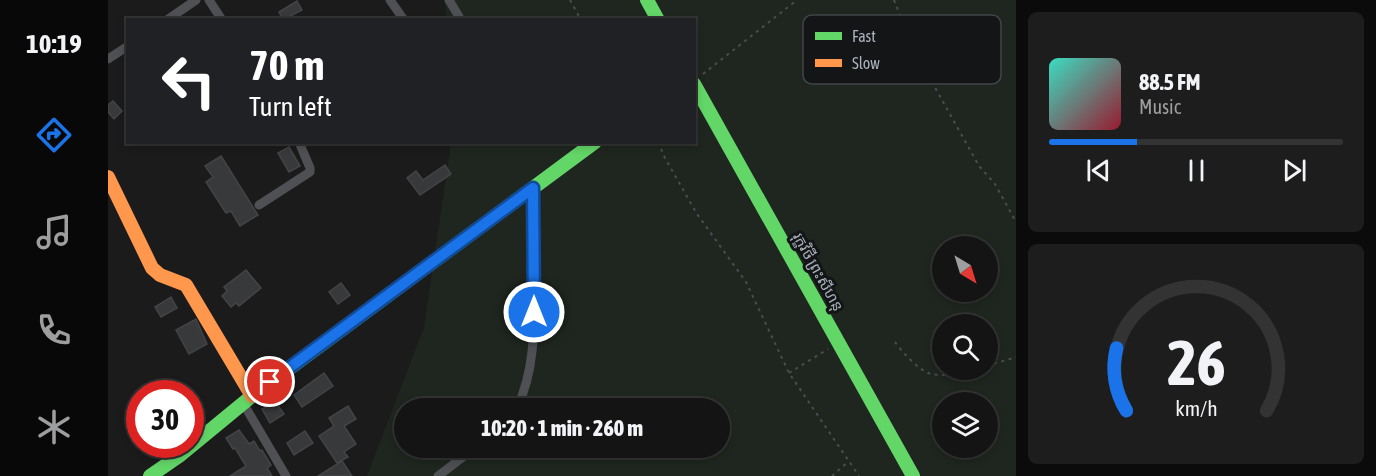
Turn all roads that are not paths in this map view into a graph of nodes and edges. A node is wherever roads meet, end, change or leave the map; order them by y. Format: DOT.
graph roads {
  1 [pos="196,0"];
  2 [pos="209,0"];
  3 [pos="390,0"];
  4 [pos="449,0"];
  5 [pos="647,0"];
  6 [pos="170,18"];
  7 [pos="221,18"];
  8 [pos="403,18"];
  9 [pos="460,18"];
  10 [pos="657,18"];
  11 [pos="126,47"];
  12 [pos="108,59"];
  13 [pos="698,79"];
  14 [pos="300,144"];
  15 [pos="592,144"];
  16 [pos="108,177"];
  17 [pos="533,188"];
  18 [pos="259,205"];
  19 [pos="521,398"];
  20 [pos="247,399"];
  21 [pos="462,458"];
  22 [pos="150,476"];
  23 [pos="286,476"];
  24 [pos="438,476"];
  25 [pos="913,476"];
  1 -- 6 [label="street"];
  2 -- 7 [label="street"];
  3 -- 8 [label="street"];
  4 -- 9 [label="street"];
  5 -- 10 [label="street"];
  11 -- 12 [label="street"];
  13 -- 25 [label="street, រុក្ខវិថី ព្រះសីហនុ"];
  14 -- 18 [label="street"];
  15 -- 17 [label="street"];
  16 -- 20 [label="street"];
  17 -- 19 [label="street"];
  17 -- 20 [label="street"];
  20 -- 22 [label="street"];
  20 -- 23 [label="street"];
  21 -- 24 [label="street"];
}
